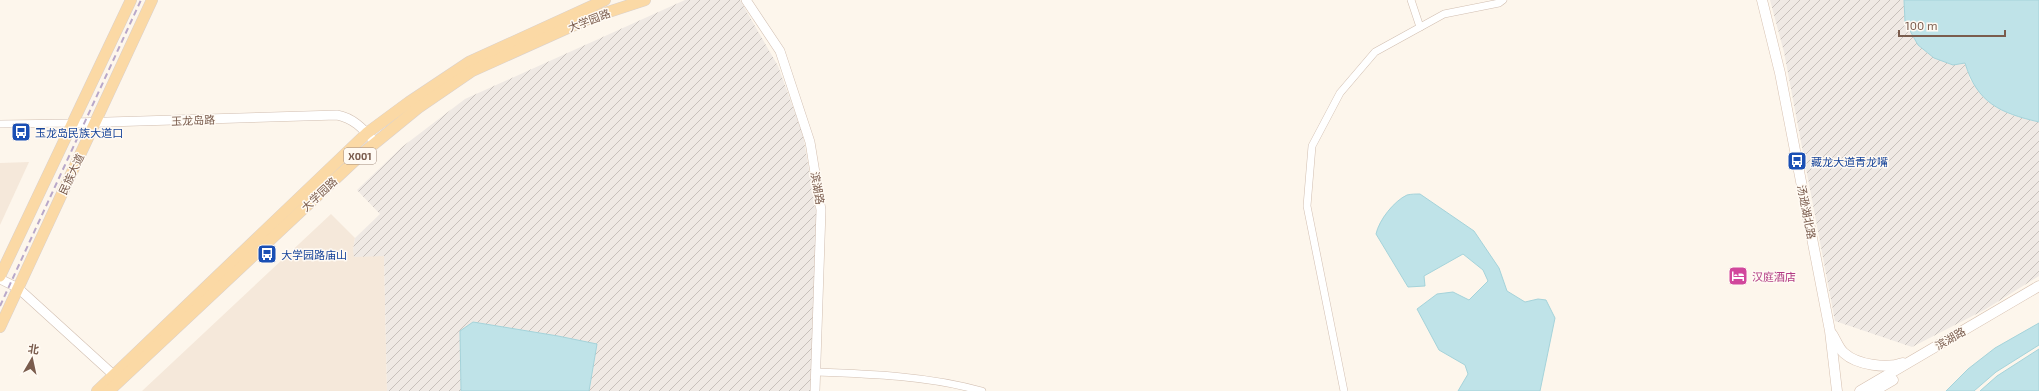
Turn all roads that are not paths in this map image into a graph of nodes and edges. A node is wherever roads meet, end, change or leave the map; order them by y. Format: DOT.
graph roads {
  1 [pos="131,0"];
  2 [pos="152,0"];
  3 [pos="605,0"];
  4 [pos="645,0"];
  5 [pos="746,0"];
  6 [pos="1411,0"];
  7 [pos="1503,0"];
  8 [pos="1762,0"];
  9 [pos="1420,27"];
  10 [pos="74,123"];
  11 [pos="95,123"];
  12 [pos="0,124"];
  13 [pos="367,133"];
  14 [pos="376,143"];
  15 [pos="0,278"];
  16 [pos="2039,286"];
  17 [pos="18,288"];
  18 [pos="2039,293"];
  19 [pos="0,327"];
  20 [pos="1830,331"];
  21 [pos="1913,360"];
  22 [pos="816,372"];
  23 [pos="117,378"];
  24 [pos="97,391"];
  25 [pos="109,391"];
  26 [pos="815,391"];
  27 [pos="982,391"];
  28 [pos="1344,391"];
  29 [pos="1837,391"];
  30 [pos="1860,391"];
  31 [pos="1874,391"];
  1 -- 10 [label="main road, 民族大道"];
  2 -- 11 [label="main road, 民族大道"];
  3 -- 13 [label="main road, 大学园路 / X001"];
  4 -- 14 [label="main road, 大学园路 / X001"];
  5 -- 22 [label="street, 滨湖路"];
  6 -- 9 [label="street"];
  7 -- 9 [label="street"];
  8 -- 20 [label="main road, 汤逊湖北路"];
  9 -- 28 [label="street"];
  10 -- 11 [label="street, 玉龙岛路"];
  10 -- 12 [label="street, 玉龙岛路"];
  10 -- 15 [label="main road, 民族大道"];
  11 -- 13 [label="street, 玉龙岛路"];
  11 -- 17 [label="main road, 民族大道"];
  13 -- 14 [label="street, 玉龙岛路"];
  13 -- 23 [label="main road, 大学园路 / X001"];
  14 -- 23 [label="main road, 大学园路 / X001"];
  15 -- 17 [label="street"];
  16 -- 21 [label="main road, 滨湖路"];
  17 -- 19 [label="main road, 民族大道"];
  17 -- 23 [label="street"];
  18 -- 31 [label="main road, 滨湖路"];
  20 -- 21 [label="main road, 汤逊湖北路"];
  20 -- 29 [label="main road, 汤逊湖北路"];
  21 -- 30 [label="main road, 滨湖路"];
  22 -- 26 [label="street, 滨湖路"];
  22 -- 27 [label="street"];
  23 -- 24 [label="main road, 大学园路 / X001"];
  23 -- 25 [label="main road, 大学园路 / X001"];
}
